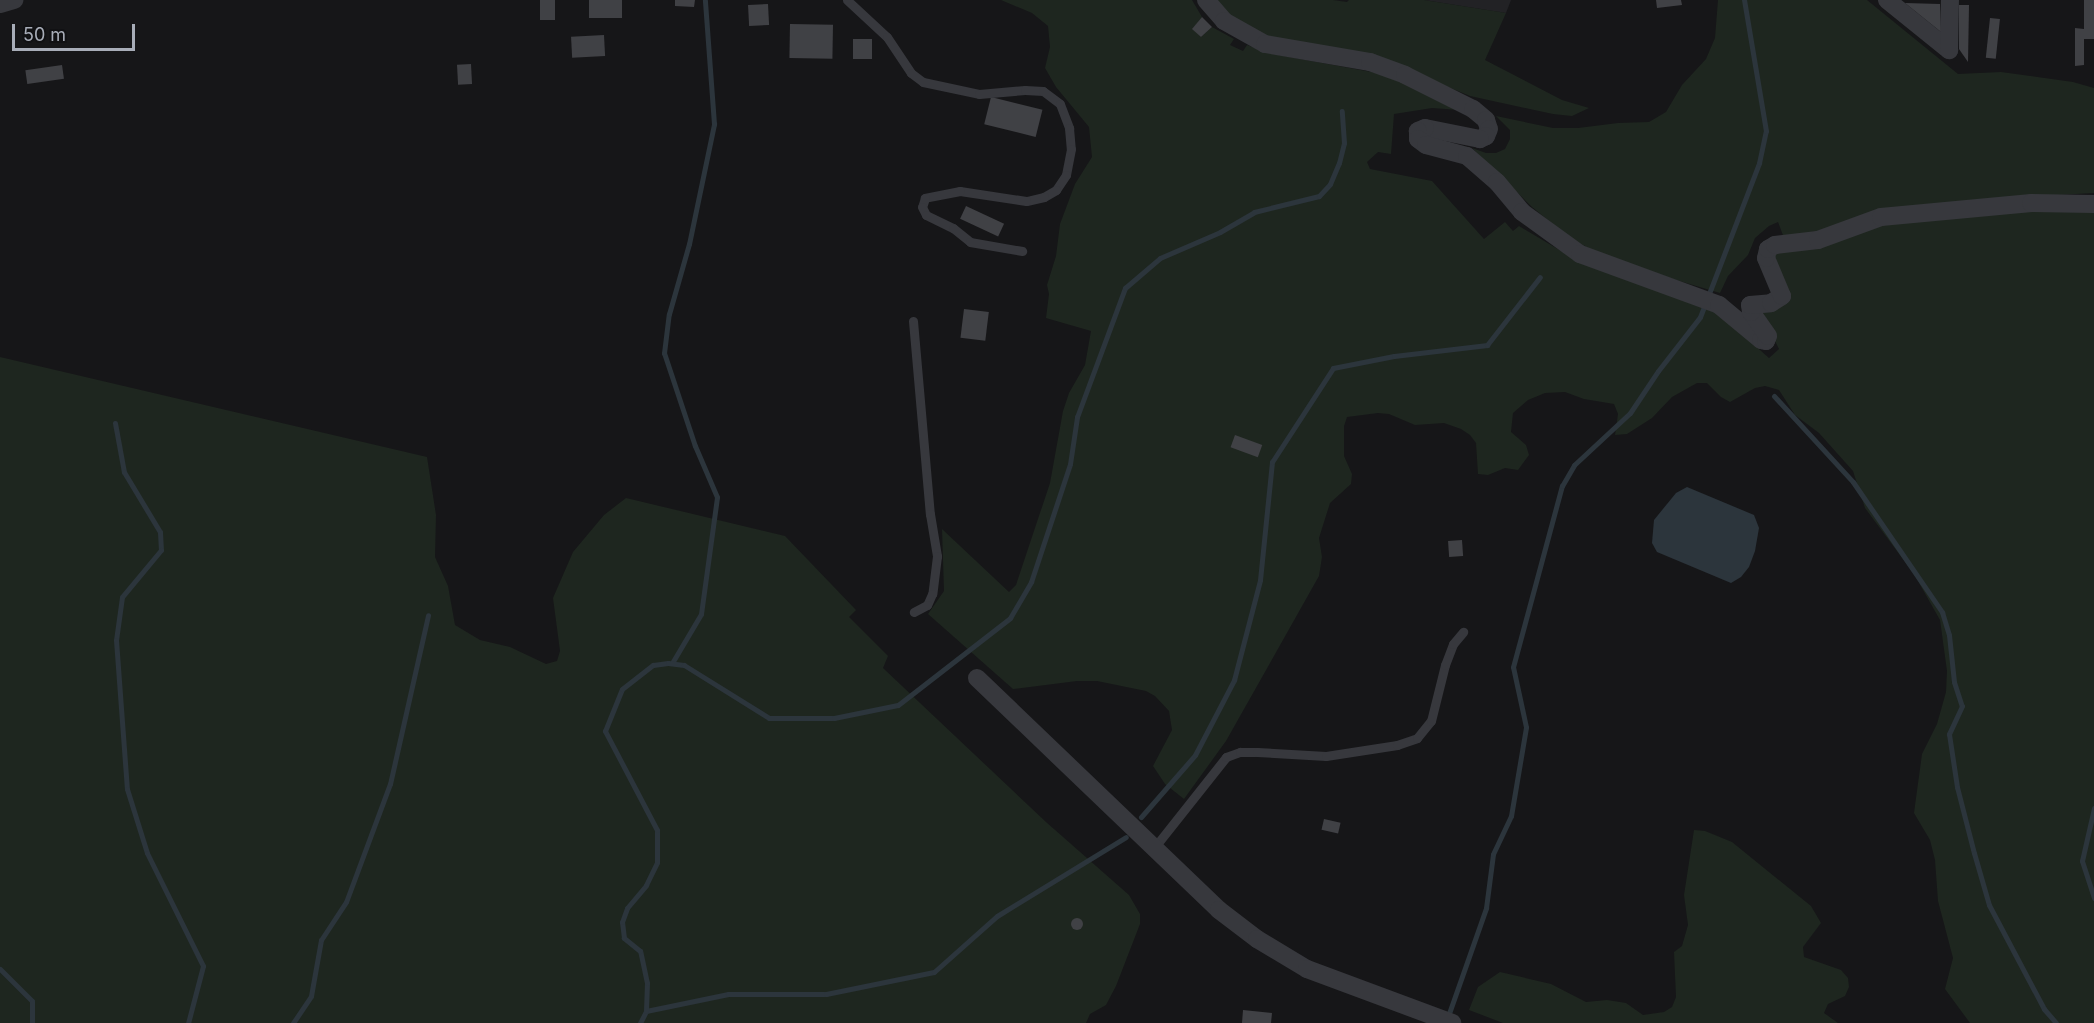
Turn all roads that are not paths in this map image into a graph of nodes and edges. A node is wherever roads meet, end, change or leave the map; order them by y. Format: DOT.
graph roads {
  1 [pos="14,0"];
  2 [pos="847,0"];
  3 [pos="1206,0"];
  4 [pos="1887,0"];
  5 [pos="1950,0"];
  6 [pos="0,4"];
  7 [pos="2094,204"];
  8 [pos="1022,251"];
  9 [pos="913,321"];
  10 [pos="914,612"];
  11 [pos="1463,632"];
  12 [pos="977,678"];
  13 [pos="1154,848"];
  14 [pos="1452,1023"];
  1 -- 6 [label="street"];
  2 -- 8 [label="lane"];
  3 -- 7 [label="street"];
  4 -- 5 [label="street"];
  9 -- 10 [label="lane"];
  11 -- 13 [label="lane"];
  12 -- 13 [label="street"];
  13 -- 14 [label="street"];
}
